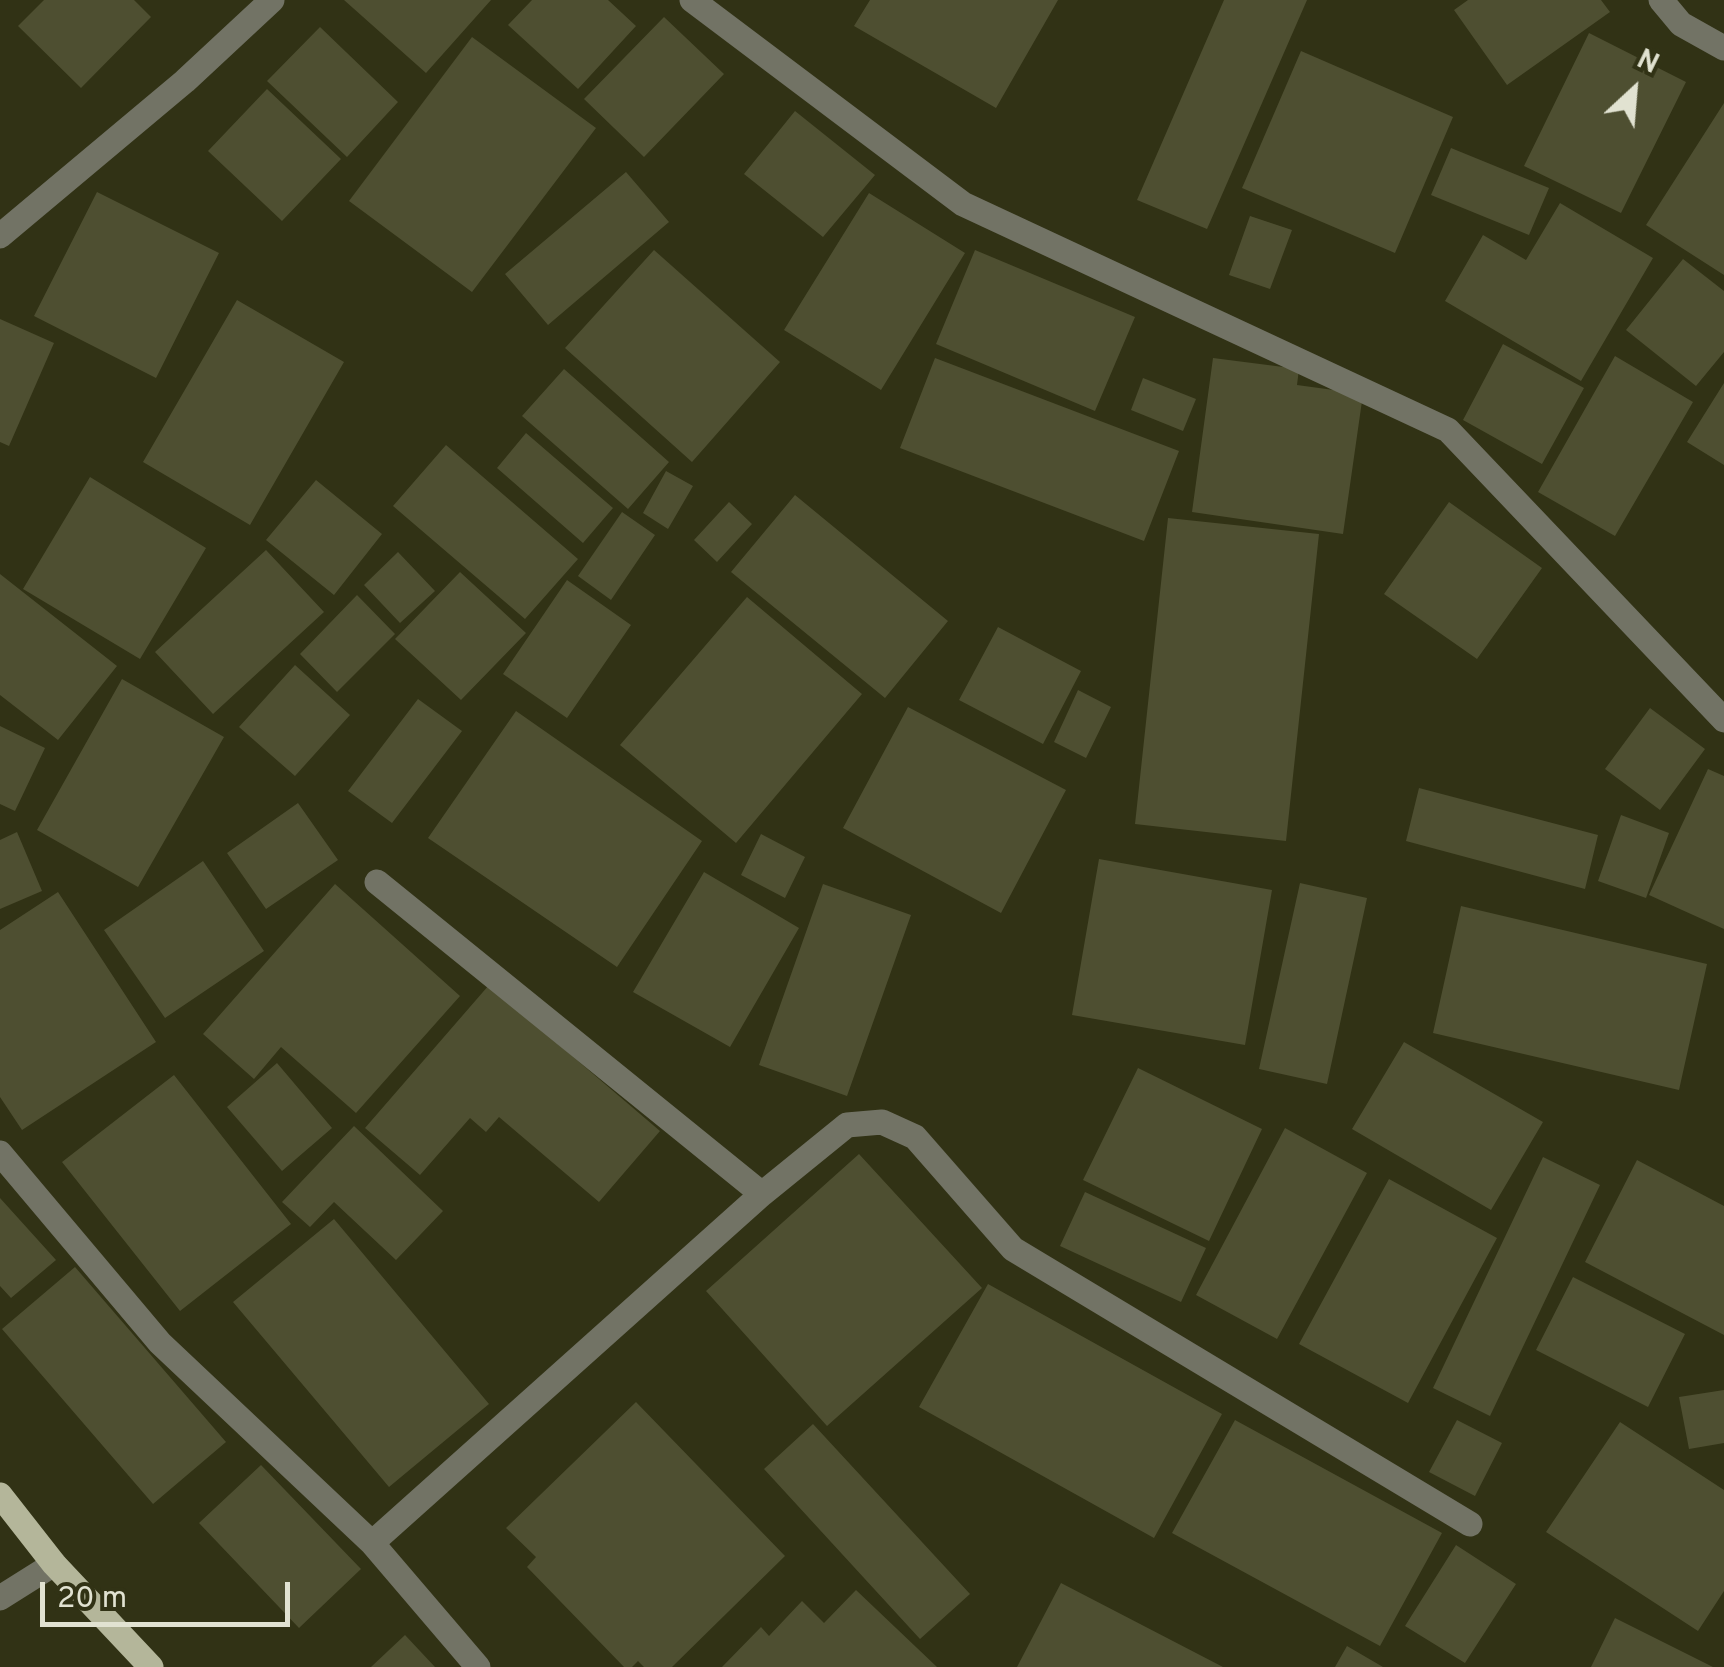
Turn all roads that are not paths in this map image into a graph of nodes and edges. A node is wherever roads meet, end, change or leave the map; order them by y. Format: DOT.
graph roads {
  1 [pos="272,0"];
  2 [pos="692,0"];
  3 [pos="1661,0"];
  4 [pos="1724,48"];
  5 [pos="0,236"];
  6 [pos="1724,720"];
  7 [pos="377,882"];
  8 [pos="0,1152"];
  9 [pos="762,1194"];
  10 [pos="0,1495"];
  11 [pos="1470,1524"];
  12 [pos="372,1544"];
  13 [pos="54,1564"];
  14 [pos="0,1598"];
  15 [pos="151,1667"];
  16 [pos="478,1667"];
  1 -- 5 [label="street"];
  2 -- 6 [label="street"];
  3 -- 4 [label="street"];
  7 -- 9 [label="street"];
  8 -- 12 [label="street"];
  9 -- 11 [label="street"];
  9 -- 12 [label="street"];
  10 -- 13 [label="main road"];
  12 -- 16 [label="street"];
  13 -- 14 [label="street"];
  13 -- 15 [label="main road"];
}
